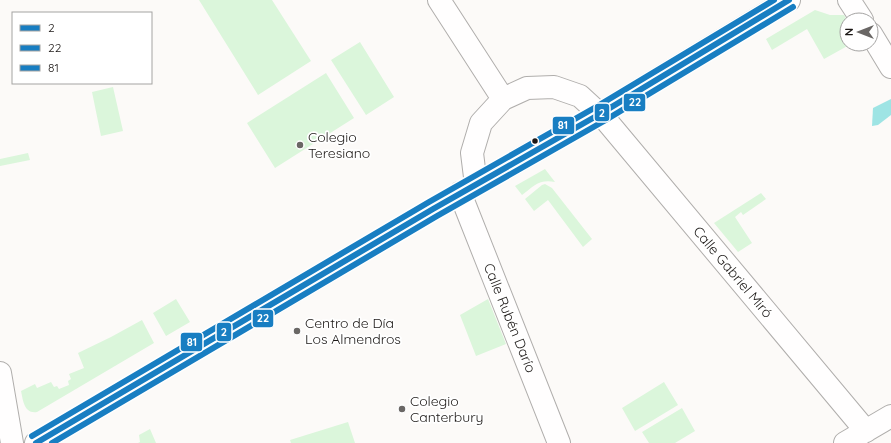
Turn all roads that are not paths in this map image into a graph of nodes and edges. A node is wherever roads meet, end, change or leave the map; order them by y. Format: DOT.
graph roads {
  1 [pos="438,0"];
  2 [pos="789,0"];
  3 [pos="849,0"];
  4 [pos="857,12"];
  5 [pos="879,47"];
  6 [pos="891,67"];
  7 [pos="503,99"];
  8 [pos="600,114"];
  9 [pos="468,189"];
  10 [pos="0,373"];
  11 [pos="891,416"];
  12 [pos="866,431"];
  13 [pos="12,443"];
  14 [pos="36,443"];
  15 [pos="559,443"];
  16 [pos="845,443"];
  1 -- 7 [label="street"];
  2 -- 8 [label="street"];
  3 -- 4 [label="street"];
  5 -- 6 [label="street"];
  7 -- 8 [label="street, Calle Gabriel Miró"];
  7 -- 9 [label="street, Calle Rubén Darío"];
  8 -- 9 [label="street"];
  8 -- 12 [label="street, Calle Gabriel Miró"];
  9 -- 14 [label="street"];
  9 -- 15 [label="street, Calle Rubén Darío"];
  10 -- 13 [label="street"];
  11 -- 12 [label="street"];
  12 -- 16 [label="street"];
}
